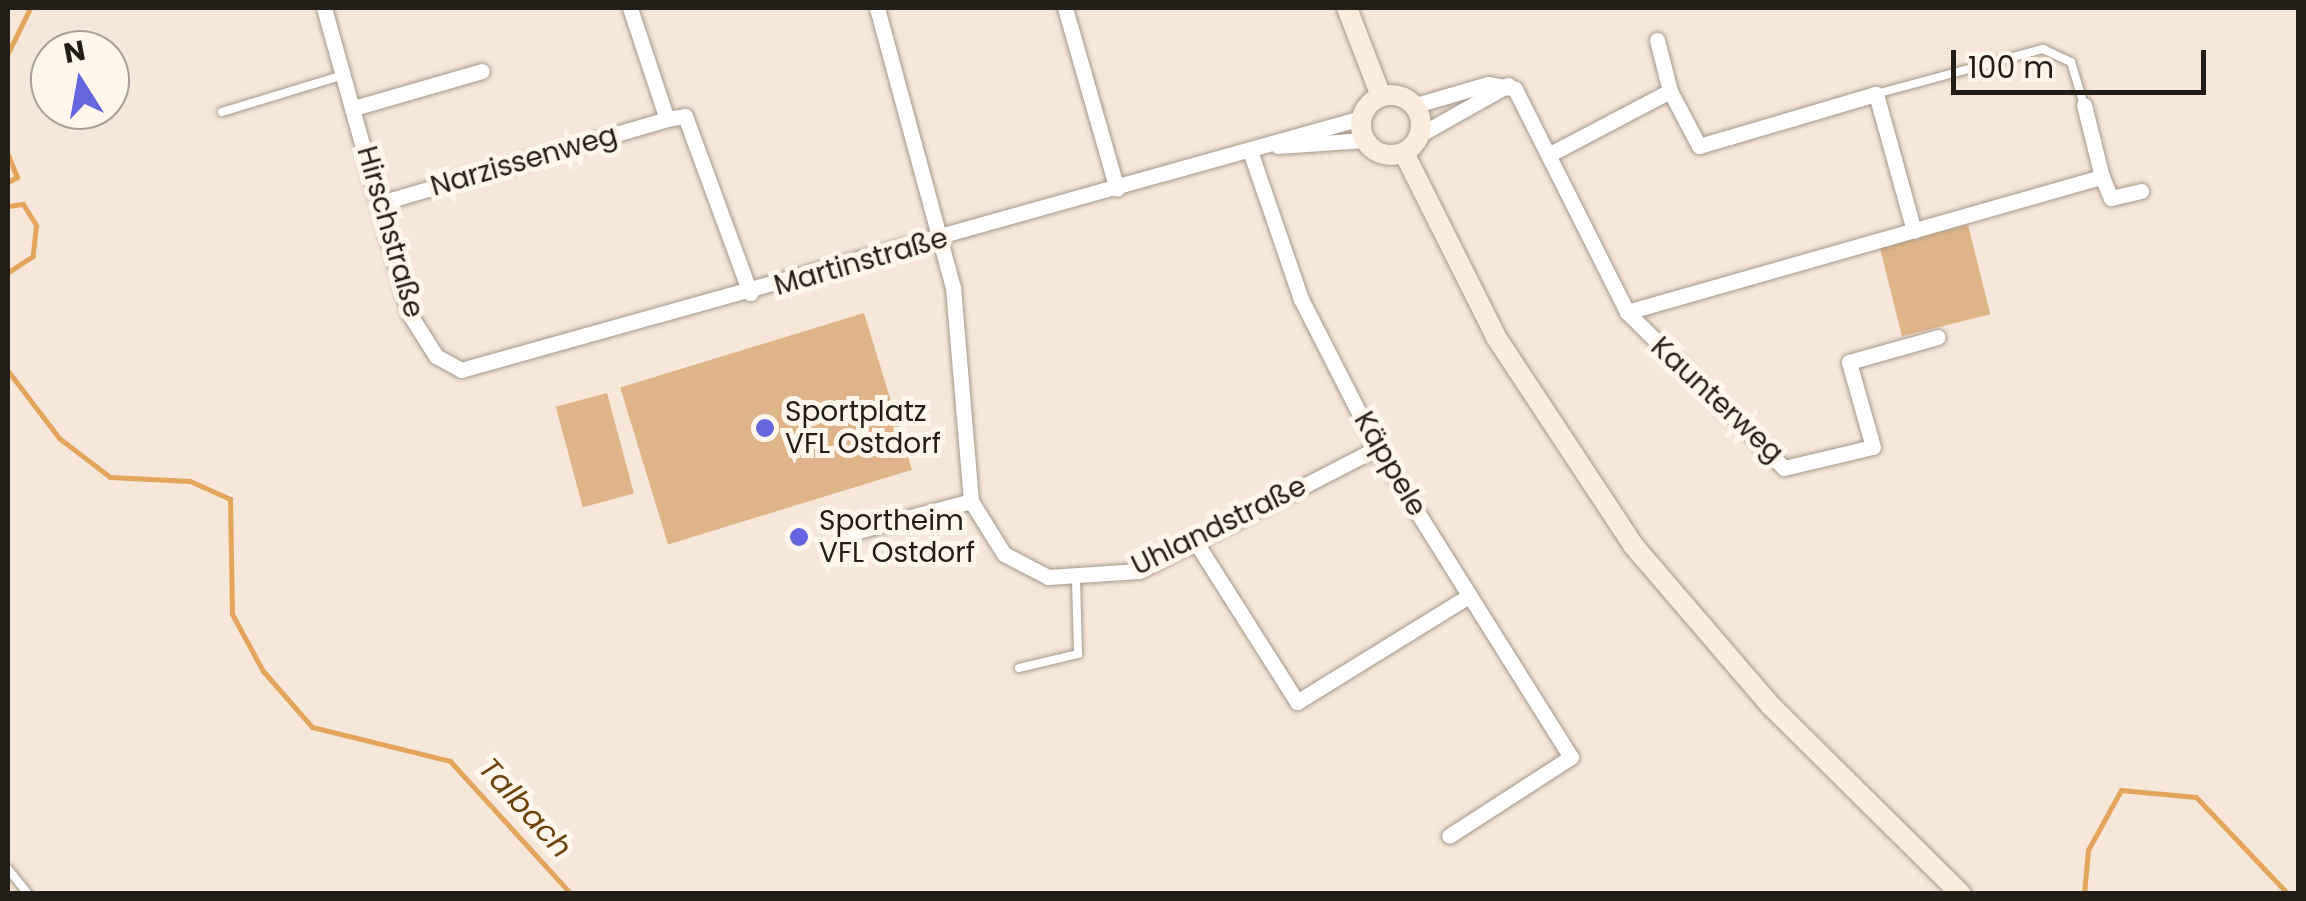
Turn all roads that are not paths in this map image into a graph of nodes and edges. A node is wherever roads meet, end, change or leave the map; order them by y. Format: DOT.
graph roads {
  1 [pos="324,8"];
  2 [pos="630,8"];
  3 [pos="876,8"];
  4 [pos="1065,8"];
  5 [pos="1346,8"];
  6 [pos="1657,40"];
  7 [pos="482,70"];
  8 [pos="344,75"];
  9 [pos="1508,85"];
  10 [pos="1670,90"];
  11 [pos="1876,94"];
  12 [pos="1381,96"];
  13 [pos="2084,104"];
  14 [pos="1416,105"];
  15 [pos="354,108"];
  16 [pos="222,112"];
  17 [pos="667,118"];
  18 [pos="1361,118"];
  19 [pos="1421,134"];
  20 [pos="1365,140"];
  21 [pos="1254,149"];
  22 [pos="1404,153"];
  23 [pos="1552,153"];
  24 [pos="2102,178"];
  25 [pos="1117,189"];
  26 [pos="2141,191"];
  27 [pos="380,203"];
  28 [pos="1914,231"];
  29 [pos="942,239"];
  30 [pos="750,293"];
  31 [pos="1627,312"];
  32 [pos="1938,338"];
  33 [pos="462,370"];
  34 [pos="1376,448"];
  35 [pos="972,500"];
  36 [pos="846,534"];
  37 [pos="1195,541"];
  38 [pos="1076,578"];
  39 [pos="1470,596"];
  40 [pos="1018,668"];
  41 [pos="1449,836"];
  42 [pos="8,869"];
  43 [pos="28,894"];
  44 [pos="1961,894"];
  1 -- 8 [label="street, Hirschstraße"];
  2 -- 17 [label="street"];
  3 -- 29 [label="street, Uhlandstraße"];
  4 -- 25 [label="street"];
  5 -- 12 [label="main road"];
  6 -- 10 [label="street"];
  7 -- 15 [label="street"];
  8 -- 15 [label="street, Hirschstraße"];
  8 -- 16 [label="lane"];
  9 -- 14 [label="street"];
  9 -- 19 [label="street"];
  9 -- 23 [label="street"];
  10 -- 11 [label="street"];
  10 -- 23 [label="street"];
  11 -- 13 [label="lane"];
  11 -- 28 [label="street"];
  12 -- 14 [label="main road"];
  12 -- 18 [label="main road"];
  13 -- 24 [label="street"];
  14 -- 19 [label="main road"];
  15 -- 27 [label="street, Hirschstraße"];
  17 -- 27 [label="street, Narzissenweg"];
  17 -- 30 [label="street"];
  18 -- 20 [label="main road"];
  18 -- 21 [label="street, Martinstraße"];
  19 -- 22 [label="main road"];
  20 -- 21 [label="street, Martinstraße"];
  20 -- 22 [label="main road"];
  21 -- 25 [label="street, Martinstraße"];
  21 -- 34 [label="street, Käppele"];
  22 -- 44 [label="main road"];
  23 -- 31 [label="street"];
  24 -- 26 [label="street"];
  24 -- 28 [label="street"];
  25 -- 29 [label="street, Martinstraße"];
  27 -- 33 [label="street, Hirschstraße"];
  28 -- 31 [label="street"];
  29 -- 30 [label="street, Martinstraße"];
  29 -- 35 [label="street, Uhlandstraße"];
  30 -- 33 [label="street, Martinstraße"];
  31 -- 32 [label="street, Kaunterweg"];
  34 -- 37 [label="street, Uhlandstraße"];
  34 -- 39 [label="street, Käppele"];
  35 -- 36 [label="street"];
  35 -- 38 [label="street, Uhlandstraße"];
  37 -- 38 [label="street, Uhlandstraße"];
  37 -- 39 [label="street"];
  38 -- 40 [label="lane"];
  39 -- 41 [label="street, Käppele"];
  42 -- 43 [label="lane"];
}
